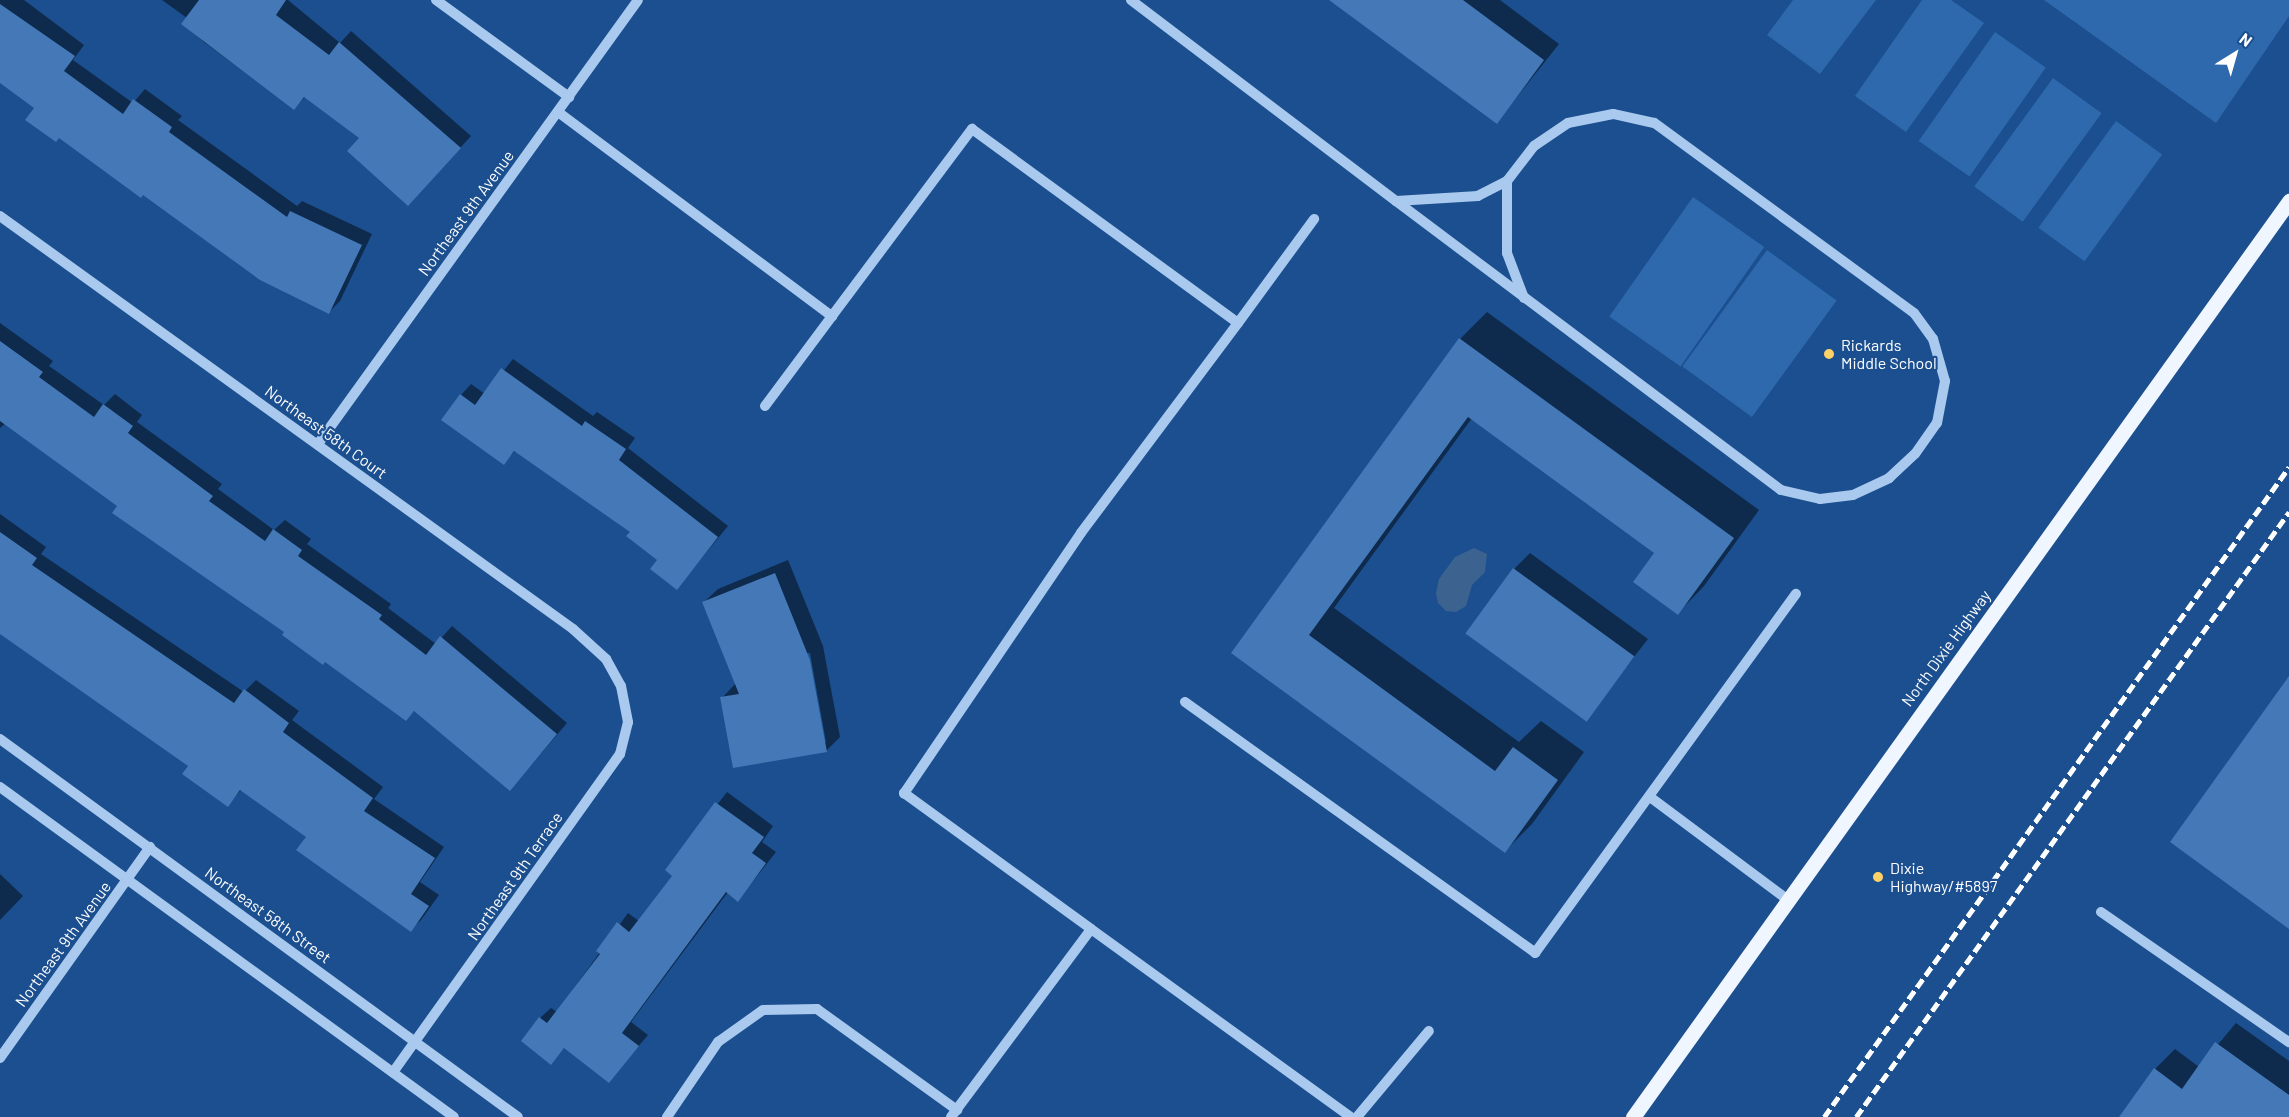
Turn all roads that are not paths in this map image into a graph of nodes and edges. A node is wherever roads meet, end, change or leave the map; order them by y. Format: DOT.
graph roads {
  1 [pos="436,0"];
  2 [pos="638,0"];
  3 [pos="1131,0"];
  4 [pos="569,97"];
  5 [pos="558,112"];
  6 [pos="1507,181"];
  7 [pos="1396,201"];
  8 [pos="2289,201"];
  9 [pos="0,216"];
  10 [pos="1314,219"];
  11 [pos="1524,298"];
  12 [pos="832,316"];
  13 [pos="1238,323"];
  14 [pos="765,406"];
  15 [pos="318,444"];
  16 [pos="1796,594"];
  17 [pos="621,686"];
  18 [pos="1185,702"];
  19 [pos="0,739"];
  20 [pos="0,787"];
  21 [pos="1650,797"];
  22 [pos="150,848"];
  23 [pos="128,879"];
  24 [pos="1788,900"];
  25 [pos="2101,912"];
  26 [pos="1091,929"];
  27 [pos="1429,1031"];
  28 [pos="415,1042"];
  29 [pos="2289,1042"];
  30 [pos="0,1058"];
  31 [pos="393,1072"];
  32 [pos="954,1113"];
  33 [pos="454,1117"];
  34 [pos="518,1117"];
  35 [pos="667,1117"];
  36 [pos="1351,1117"];
  37 [pos="1357,1117"];
  38 [pos="1633,1117"];
  1 -- 4 [label="street"];
  2 -- 4 [label="street, Northeast 9th Avenue"];
  3 -- 7 [label="street"];
  4 -- 5 [label="street, Northeast 9th Avenue"];
  5 -- 12 [label="street"];
  5 -- 15 [label="street, Northeast 9th Avenue"];
  6 -- 7 [label="street"];
  6 -- 11 [label="street"];
  6 -- 11 [label="street"];
  7 -- 11 [label="street"];
  8 -- 24 [label="main road, North Dixie Highway"];
  9 -- 15 [label="street, Northeast 58th Court"];
  10 -- 13 [label="street"];
  12 -- 13 [label="street"];
  12 -- 14 [label="street"];
  13 -- 26 [label="street"];
  15 -- 17 [label="street, Northeast 58th Court"];
  16 -- 21 [label="street"];
  17 -- 28 [label="street, Northeast 9th Terrace"];
  18 -- 21 [label="street"];
  19 -- 22 [label="street, Northeast 58th Street"];
  20 -- 23 [label="street"];
  21 -- 24 [label="street"];
  22 -- 23 [label="street, Northeast 9th Avenue"];
  22 -- 28 [label="street, Northeast 58th Street"];
  23 -- 30 [label="street, Northeast 9th Avenue"];
  23 -- 31 [label="street"];
  24 -- 38 [label="main road, North Dixie Highway"];
  25 -- 29 [label="street"];
  26 -- 32 [label="street"];
  26 -- 36 [label="street"];
  27 -- 37 [label="street"];
  28 -- 31 [label="street, Northeast 9th Terrace"];
  28 -- 34 [label="street, Northeast 58th Street"];
  31 -- 33 [label="street"];
  32 -- 35 [label="street"];
}
